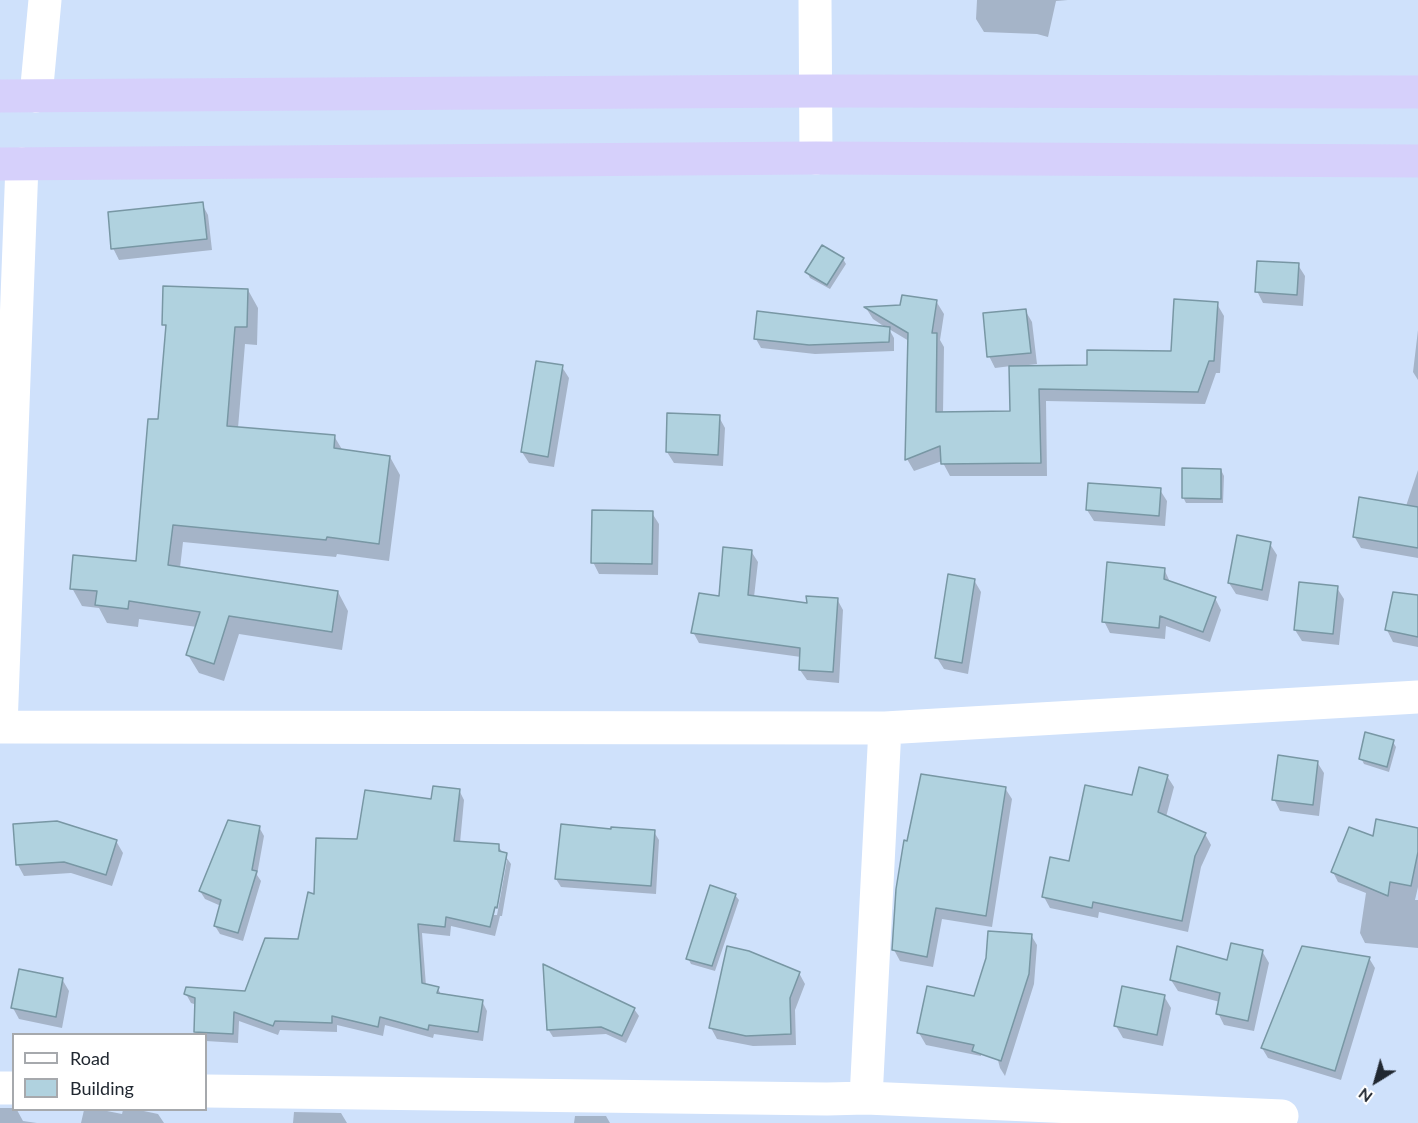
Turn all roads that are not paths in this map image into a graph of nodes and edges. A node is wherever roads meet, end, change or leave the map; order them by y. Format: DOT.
graph roads {
  1 [pos="45,0"];
  2 [pos="815,0"];
  3 [pos="817,91"];
  4 [pos="1418,92"];
  5 [pos="0,96"];
  6 [pos="36,96"];
  7 [pos="816,158"];
  8 [pos="1418,161"];
  9 [pos="11,164"];
  10 [pos="1418,697"];
  11 [pos="0,727"];
  12 [pos="885,728"];
  13 [pos="207,1091"];
  14 [pos="866,1098"];
  15 [pos="825,1111"];
  16 [pos="1282,1116"];
  1 -- 6 [label="street"];
  2 -- 3 [label="street"];
  3 -- 4 [label="highway"];
  3 -- 6 [label="highway"];
  3 -- 7 [label="street"];
  5 -- 6 [label="highway"];
  7 -- 8 [label="highway"];
  7 -- 9 [label="highway"];
  9 -- 11 [label="street"];
  10 -- 12 [label="street"];
  11 -- 12 [label="street"];
  12 -- 14 [label="street"];
  13 -- 15 [label="street"];
  14 -- 15 [label="street"];
  14 -- 16 [label="street"];
}
